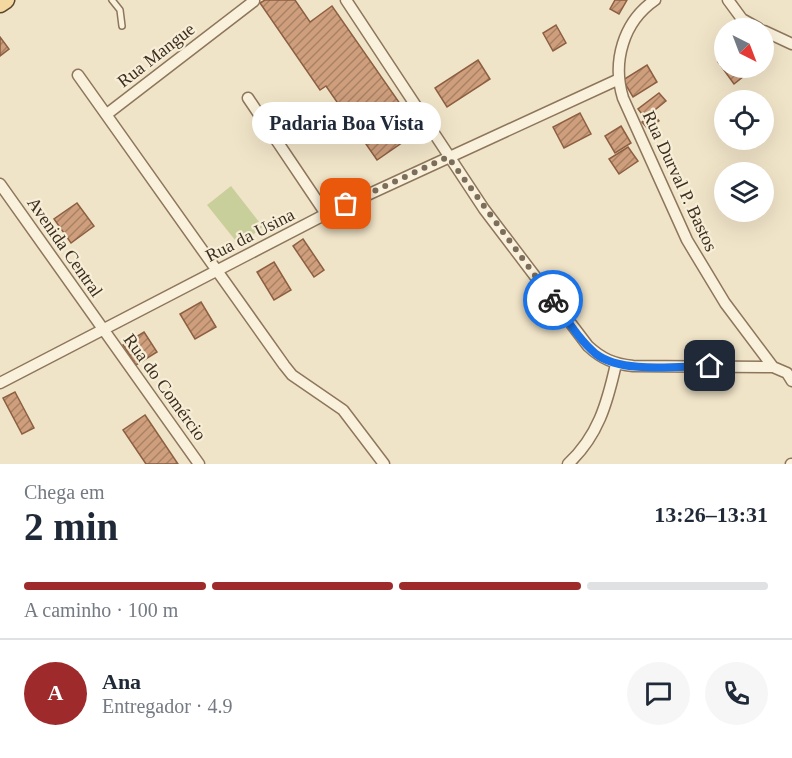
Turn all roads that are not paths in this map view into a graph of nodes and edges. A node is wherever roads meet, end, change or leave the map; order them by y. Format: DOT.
graph roads {
  1 [pos="6,0"];
  2 [pos="112,0"];
  3 [pos="345,0"];
  4 [pos="655,0"];
  5 [pos="728,0"];
  6 [pos="254,1"];
  7 [pos="0,4"];
  8 [pos="742,18"];
  9 [pos="122,26"];
  10 [pos="774,34"];
  11 [pos="790,40"];
  12 [pos="78,75"];
  13 [pos="617,80"];
  14 [pos="248,98"];
  15 [pos="107,114"];
  16 [pos="448,157"];
  17 [pos="0,184"];
  18 [pos="326,214"];
  19 [pos="217,270"];
  20 [pos="103,330"];
  21 [pos="616,364"];
  22 [pos="772,368"];
  23 [pos="791,378"];
  24 [pos="0,383"];
  25 [pos="200,464"];
  26 [pos="384,464"];
  27 [pos="568,464"];
  1 -- 7 [label="main road"];
  2 -- 9 [label="lane"];
  3 -- 16 [label="street"];
  4 -- 13 [label="street"];
  5 -- 8 [label="street"];
  6 -- 15 [label="street, Rua Mangue"];
  10 -- 11 [label="street"];
  12 -- 15 [label="street"];
  13 -- 16 [label="street, Rua da Usina"];
  13 -- 22 [label="street, Rua Durval P. Bastos"];
  14 -- 18 [label="street"];
  15 -- 19 [label="street"];
  16 -- 18 [label="street, Rua da Usina"];
  16 -- 21 [label="street"];
  17 -- 20 [label="street, Avenida Central"];
  18 -- 19 [label="street, Rua da Usina"];
  19 -- 20 [label="street, Rua da Usina"];
  19 -- 26 [label="street"];
  20 -- 24 [label="street, Rua da Usina"];
  20 -- 25 [label="street, Rua do Comércio"];
  21 -- 22 [label="street"];
  21 -- 27 [label="street"];
  22 -- 23 [label="street"];
}
